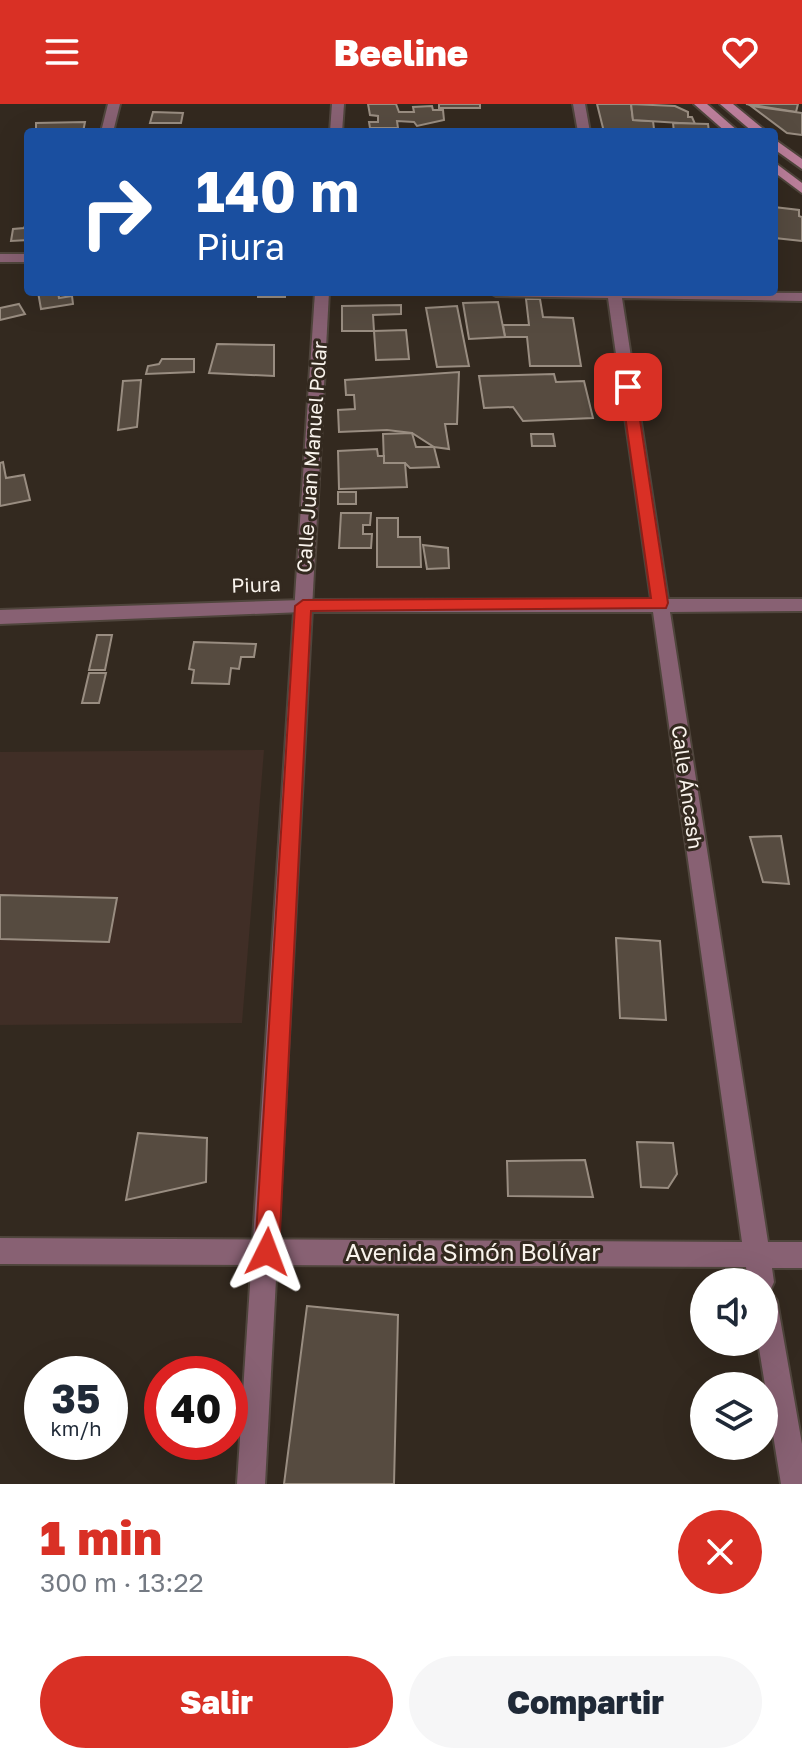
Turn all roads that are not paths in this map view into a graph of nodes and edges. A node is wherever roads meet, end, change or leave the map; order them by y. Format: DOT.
graph roads {
  1 [pos="114,104"];
  2 [pos="338,104"];
  3 [pos="579,104"];
  4 [pos="700,104"];
  5 [pos="726,104"];
  6 [pos="108,128"];
  7 [pos="336,128"];
  8 [pos="583,128"];
  9 [pos="728,128"];
  10 [pos="756,128"];
  11 [pos="778,146"];
  12 [pos="802,165"];
  13 [pos="778,169"];
  14 [pos="802,189"];
  15 [pos="0,258"];
  16 [pos="24,258"];
  17 [pos="322,296"];
  18 [pos="614,296"];
  19 [pos="755,296"];
  20 [pos="802,297"];
  21 [pos="660,603"];
  22 [pos="802,605"];
  23 [pos="303,606"];
  24 [pos="0,617"];
  25 [pos="0,1251"];
  26 [pos="267,1252"];
  27 [pos="756,1255"];
  28 [pos="802,1255"];
  29 [pos="758,1268"];
  30 [pos="773,1356"];
  31 [pos="251,1484"];
  32 [pos="795,1484"];
  1 -- 6 [label="street"];
  2 -- 7 [label="street"];
  3 -- 8 [label="street"];
  4 -- 9 [label="main road"];
  5 -- 10 [label="main road"];
  11 -- 12 [label="main road"];
  13 -- 14 [label="main road"];
  15 -- 16 [label="street"];
  17 -- 23 [label="street, Calle Juan Manuel Polar"];
  18 -- 21 [label="street, Calle Áncash"];
  19 -- 20 [label="street"];
  21 -- 22 [label="street, Piura"];
  21 -- 23 [label="street, Piura"];
  21 -- 27 [label="street, Calle Áncash"];
  23 -- 24 [label="street, Piura"];
  23 -- 26 [label="street, Calle Juan Manuel Polar"];
  25 -- 26 [label="street, Avenida Simón Bolívar"];
  26 -- 27 [label="street, Avenida Simón Bolívar"];
  26 -- 31 [label="street, Calle Juan Manuel Polar"];
  27 -- 28 [label="street, Avenida Simón Bolívar"];
  27 -- 29 [label="street, Calle Áncash"];
  30 -- 32 [label="street"];
}
